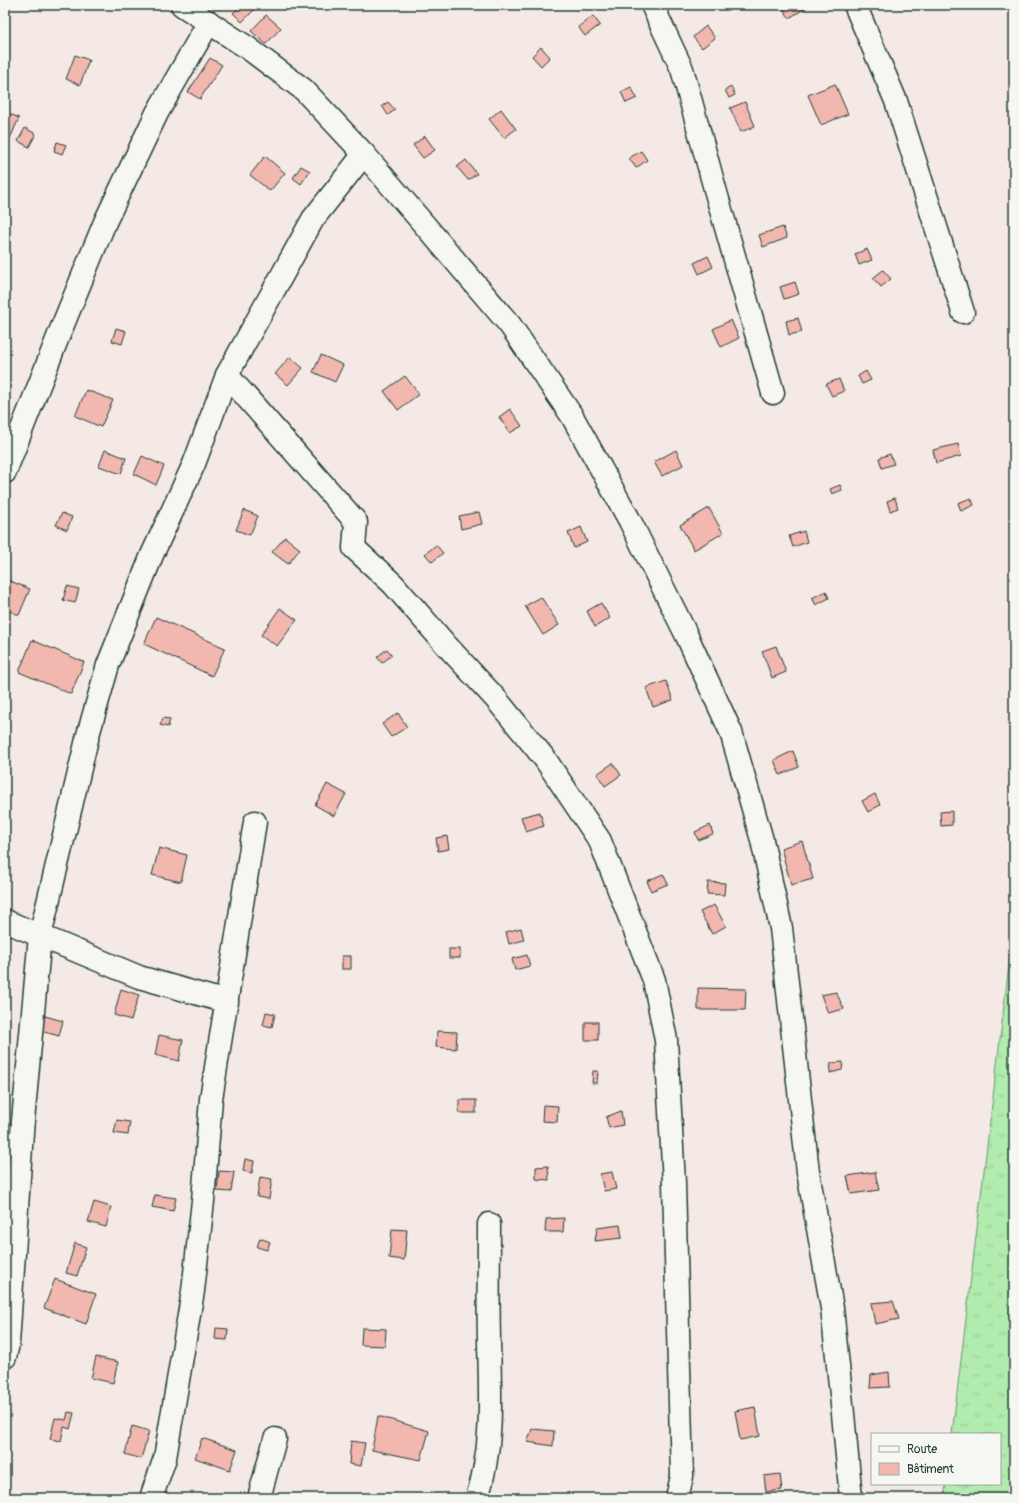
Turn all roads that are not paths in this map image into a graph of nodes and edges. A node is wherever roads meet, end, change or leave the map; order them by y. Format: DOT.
graph roads {
  1 [pos="182,5"];
  2 [pos="652,5"];
  3 [pos="855,5"];
  4 [pos="209,22"];
  5 [pos="364,154"];
  6 [pos="962,312"];
  7 [pos="227,375"];
  8 [pos="773,393"];
  9 [pos="5,472"];
  10 [pos="256,822"];
  11 [pos="5,921"];
  12 [pos="40,936"];
  13 [pos="227,1002"];
  14 [pos="489,1224"];
  15 [pos="5,1357"];
  16 [pos="275,1439"];
  17 [pos="151,1498"];
  18 [pos="259,1498"];
  19 [pos="477,1498"];
  20 [pos="677,1498"];
  21 [pos="850,1498"];
  1 -- 4 [label="street"];
  2 -- 8 [label="street"];
  3 -- 6 [label="street"];
  4 -- 5 [label="street"];
  4 -- 9 [label="street"];
  5 -- 7 [label="street"];
  5 -- 21 [label="street"];
  7 -- 12 [label="street"];
  7 -- 20 [label="street"];
  10 -- 13 [label="street"];
  11 -- 12 [label="street"];
  12 -- 13 [label="street"];
  12 -- 15 [label="street"];
  13 -- 17 [label="street"];
  14 -- 19 [label="street"];
  16 -- 18 [label="street"];
}
